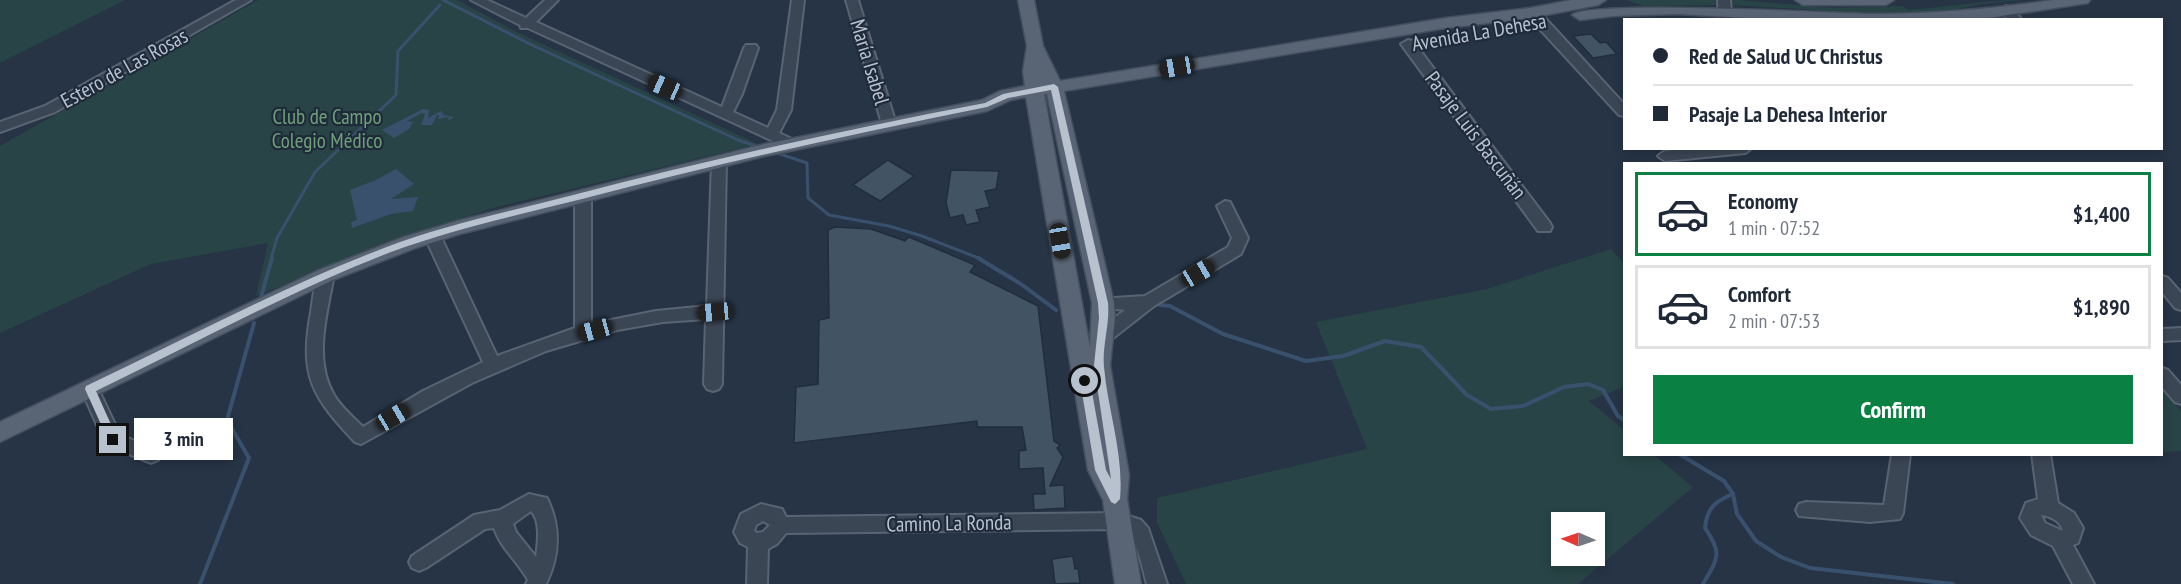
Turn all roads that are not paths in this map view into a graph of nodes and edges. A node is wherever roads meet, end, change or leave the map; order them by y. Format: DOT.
graph roads {
  1 [pos="245,0"];
  2 [pos="477,0"];
  3 [pos="552,0"];
  4 [pos="798,0"];
  5 [pos="852,0"];
  6 [pos="1026,0"];
  7 [pos="1598,0"];
  8 [pos="1625,0"];
  9 [pos="1803,0"];
  10 [pos="1886,0"];
  11 [pos="2080,0"];
  12 [pos="1642,8"];
  13 [pos="1725,10"];
  14 [pos="2011,15"];
  15 [pos="1830,18"];
  16 [pos="1922,18"];
  17 [pos="1541,21"];
  18 [pos="526,25"];
  19 [pos="1408,44"];
  20 [pos="1035,46"];
  21 [pos="751,48"];
  22 [pos="1056,94"];
  23 [pos="1035,97"];
  24 [pos="1623,111"];
  25 [pos="725,114"];
  26 [pos="889,124"];
  27 [pos="0,127"];
  28 [pos="771,135"];
  29 [pos="790,144"];
  30 [pos="1725,150"];
  31 [pos="1665,156"];
  32 [pos="719,161"];
  33 [pos="1049,176"];
  34 [pos="1075,179"];
  35 [pos="583,195"];
  36 [pos="1225,206"];
  37 [pos="1544,227"];
  38 [pos="432,235"];
  39 [pos="326,275"];
  40 [pos="2163,283"];
  41 [pos="1148,302"];
  42 [pos="1103,303"];
  43 [pos="2181,304"];
  44 [pos="715,312"];
  45 [pos="583,333"];
  46 [pos="2181,334"];
  47 [pos="2163,335"];
  48 [pos="1102,337"];
  49 [pos="493,365"];
  50 [pos="2163,376"];
  51 [pos="713,384"];
  52 [pos="90,389"];
  53 [pos="2181,398"];
  54 [pos="0,433"];
  55 [pos="151,455"];
  56 [pos="1901,456"];
  57 [pos="2041,456"];
  58 [pos="1117,510"];
  59 [pos="1806,510"];
  60 [pos="504,518"];
  61 [pos="780,525"];
  62 [pos="758,543"];
  63 [pos="418,561"];
  64 [pos="537,582"];
  65 [pos="757,584"];
  66 [pos="1128,584"];
  67 [pos="1157,584"];
  68 [pos="2084,584"];
  1 -- 27 [label="street, Estero de Las Rosas"];
  2 -- 18 [label="street"];
  3 -- 18 [label="street"];
  4 -- 28 [label="street"];
  5 -- 26 [label="street, María Isabel"];
  6 -- 20 [label="main road"];
  7 -- 22 [label="main road, Avenida La Dehesa"];
  8 -- 12 [label="main road"];
  9 -- 10 [label="main road"];
  11 -- 14 [label="main road, Avenida La Dehesa"];
  12 -- 13 [label="main road, Avenida La Dehesa"];
  12 -- 17 [label="main road, Avenida La Dehesa"];
  13 -- 15 [label="main road, Avenida La Dehesa"];
  14 -- 16 [label="main road, Avenida La Dehesa"];
  17 -- 19 [label="main road, Avenida La Dehesa"];
  17 -- 24 [label="street"];
  18 -- 25 [label="street"];
  19 -- 22 [label="main road, Avenida La Dehesa"];
  19 -- 37 [label="street, Pasaje Luis Bascuñán"];
  20 -- 22 [label="main road"];
  20 -- 23 [label="main road"];
  21 -- 25 [label="street"];
  22 -- 23 [label="main road, Avenida La Dehesa"];
  22 -- 34 [label="main road"];
  23 -- 26 [label="main road, Avenida La Dehesa"];
  23 -- 33 [label="main road"];
  25 -- 28 [label="street"];
  26 -- 29 [label="main road, Avenida La Dehesa"];
  28 -- 29 [label="street"];
  29 -- 32 [label="main road, Avenida La Dehesa"];
  30 -- 31 [label="street"];
  32 -- 35 [label="main road, Avenida La Dehesa"];
  32 -- 44 [label="street"];
  33 -- 34 [label="main road"];
  33 -- 58 [label="main road"];
  34 -- 42 [label="main road"];
  35 -- 38 [label="main road, Avenida La Dehesa"];
  35 -- 45 [label="street"];
  36 -- 41 [label="street"];
  38 -- 39 [label="main road, Avenida La Dehesa"];
  38 -- 49 [label="street"];
  39 -- 49 [label="street"];
  39 -- 52 [label="main road, Avenida La Dehesa"];
  40 -- 43 [label="street"];
  41 -- 42 [label="street"];
  41 -- 48 [label="street"];
  42 -- 48 [label="main road"];
  44 -- 45 [label="street"];
  44 -- 51 [label="street"];
  45 -- 49 [label="street"];
  46 -- 47 [label="street"];
  48 -- 58 [label="main road"];
  50 -- 53 [label="street"];
  52 -- 54 [label="main road, Avenida La Dehesa"];
  52 -- 55 [label="street"];
  56 -- 59 [label="street"];
  57 -- 68 [label="street"];
  58 -- 61 [label="street, Camino La Ronda"];
  58 -- 66 [label="main road"];
  58 -- 67 [label="street"];
  60 -- 63 [label="street"];
  60 -- 64 [label="street"];
  60 -- 64 [label="street"];
  61 -- 62 [label="street"];
  61 -- 62 [label="street, Camino La Ronda"];
  62 -- 65 [label="street, Camino La Ronda"];
}
